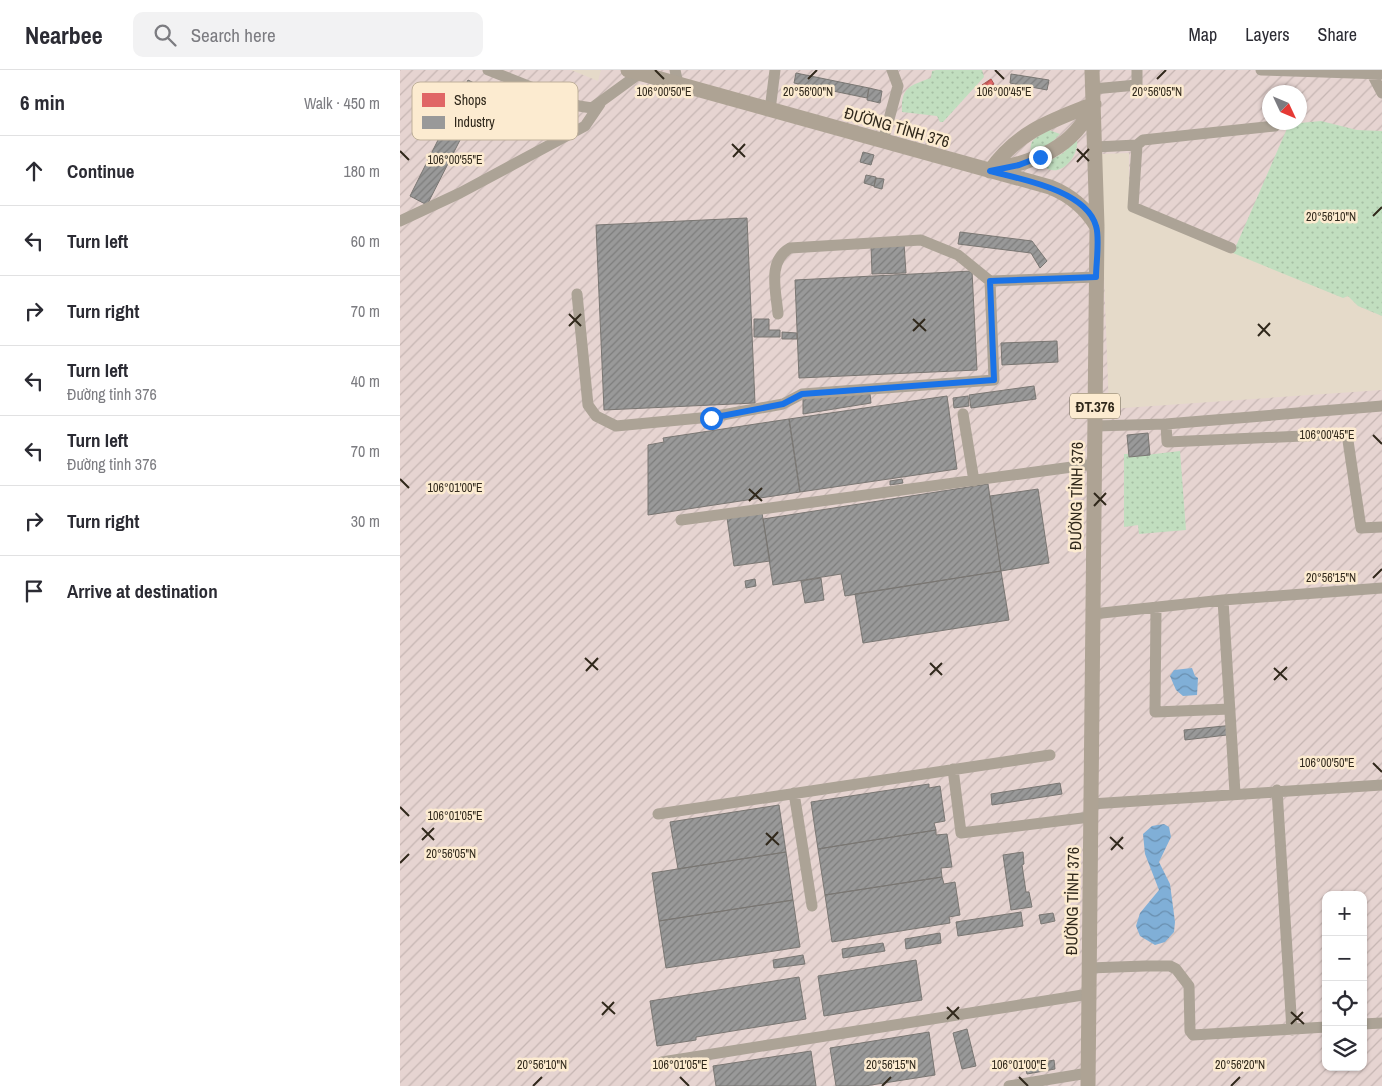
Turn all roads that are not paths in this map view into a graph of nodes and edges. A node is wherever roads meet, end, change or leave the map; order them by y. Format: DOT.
graph roads {
  1 [pos="488,70"];
  2 [pos="775,70"];
  3 [pos="892,70"];
  4 [pos="1092,70"];
  5 [pos="1137,70"];
  6 [pos="1261,70"];
  7 [pos="634,72"];
  8 [pos="1377,74"];
  9 [pos="677,77"];
  10 [pos="518,82"];
  11 [pos="1382,93"];
  12 [pos="1093,96"];
  13 [pos="600,104"];
  14 [pos="578,106"];
  15 [pos="770,110"];
  16 [pos="1262,127"];
  17 [pos="578,130"];
  18 [pos="560,140"];
  19 [pos="883,142"];
  20 [pos="1137,146"];
  21 [pos="1095,148"];
  22 [pos="990,171"];
  23 [pos="400,221"];
  24 [pos="1097,227"];
  25 [pos="1232,248"];
  26 [pos="1096,277"];
  27 [pos="990,281"];
  28 [pos="577,294"];
  29 [pos="778,314"];
  30 [pos="1382,406"];
  31 [pos="963,414"];
  32 [pos="1166,424"];
  33 [pos="1095,426"];
  34 [pos="1094,464"];
  35 [pos="974,481"];
  36 [pos="681,520"];
  37 [pos="1382,527"];
  38 [pos="1382,588"];
  39 [pos="1223,600"];
  40 [pos="1156,607"];
  41 [pos="1093,614"];
  42 [pos="1230,709"];
  43 [pos="1050,755"];
  44 [pos="953,770"];
  45 [pos="1382,785"];
  46 [pos="1277,790"];
  47 [pos="794,793"];
  48 [pos="1235,793"];
  49 [pos="1091,811"];
  50 [pos="658,814"];
  51 [pos="812,906"];
  52 [pos="1089,968"];
  53 [pos="1089,994"];
  54 [pos="1382,1023"];
  55 [pos="1367,1024"];
  56 [pos="1322,1027"];
  57 [pos="1292,1030"];
  58 [pos="662,1062"];
  59 [pos="1088,1079"];
  60 [pos="1008,1086"];
  1 -- 10 [label="street"];
  2 -- 15 [label="street"];
  3 -- 19 [label="street"];
  4 -- 12 [label="main road"];
  5 -- 12 [label="street"];
  6 -- 8 [label="street"];
  7 -- 9 [label="main road, ĐƯỜNG TỈNH 376"];
  7 -- 13 [label="street"];
  8 -- 11 [label="street"];
  9 -- 15 [label="main road, ĐƯỜNG TỈNH 376"];
  12 -- 21 [label="main road"];
  12 -- 22 [label="main road"];
  12 -- 22 [label="main road"];
  13 -- 14 [label="street"];
  13 -- 17 [label="street"];
  15 -- 19 [label="main road, ĐƯỜNG TỈNH 376"];
  16 -- 20 [label="street"];
  18 -- 23 [label="street"];
  19 -- 22 [label="main road, ĐƯỜNG TỈNH 376"];
  20 -- 21 [label="street"];
  20 -- 25 [label="street"];
  21 -- 24 [label="main road"];
  22 -- 24 [label="main road, ĐƯỜNG TỈNH 376"];
  24 -- 26 [label="main road, ĐƯỜNG TỈNH 376 / ĐT.376"];
  26 -- 27 [label="street"];
  26 -- 33 [label="main road, ĐƯỜNG TỈNH 376 / ĐT.376"];
  27 -- 28 [label="street"];
  27 -- 29 [label="street"];
  30 -- 32 [label="street"];
  31 -- 35 [label="street"];
  32 -- 33 [label="street"];
  32 -- 37 [label="street"];
  33 -- 34 [label="main road, ĐƯỜNG TỈNH 376 / ĐT.376"];
  34 -- 35 [label="street"];
  34 -- 41 [label="main road, ĐƯỜNG TỈNH 376 / ĐT.376"];
  35 -- 36 [label="street"];
  38 -- 39 [label="street"];
  39 -- 40 [label="street"];
  39 -- 42 [label="street"];
  40 -- 41 [label="street"];
  40 -- 42 [label="street"];
  41 -- 49 [label="main road, ĐƯỜNG TỈNH 376 / ĐT.376"];
  42 -- 48 [label="street"];
  43 -- 44 [label="street"];
  44 -- 47 [label="street"];
  44 -- 49 [label="street"];
  45 -- 46 [label="street"];
  46 -- 48 [label="street"];
  46 -- 57 [label="street"];
  47 -- 50 [label="street"];
  47 -- 51 [label="street"];
  48 -- 49 [label="street"];
  49 -- 52 [label="main road, ĐƯỜNG TỈNH 376 / ĐT.376"];
  52 -- 53 [label="main road, ĐƯỜNG TỈNH 376 / ĐT.376"];
  52 -- 57 [label="street"];
  53 -- 58 [label="street"];
  53 -- 59 [label="main road, ĐƯỜNG TỈNH 376 / ĐT.376"];
  54 -- 55 [label="street"];
  56 -- 57 [label="street"];
  59 -- 60 [label="street"];
}
